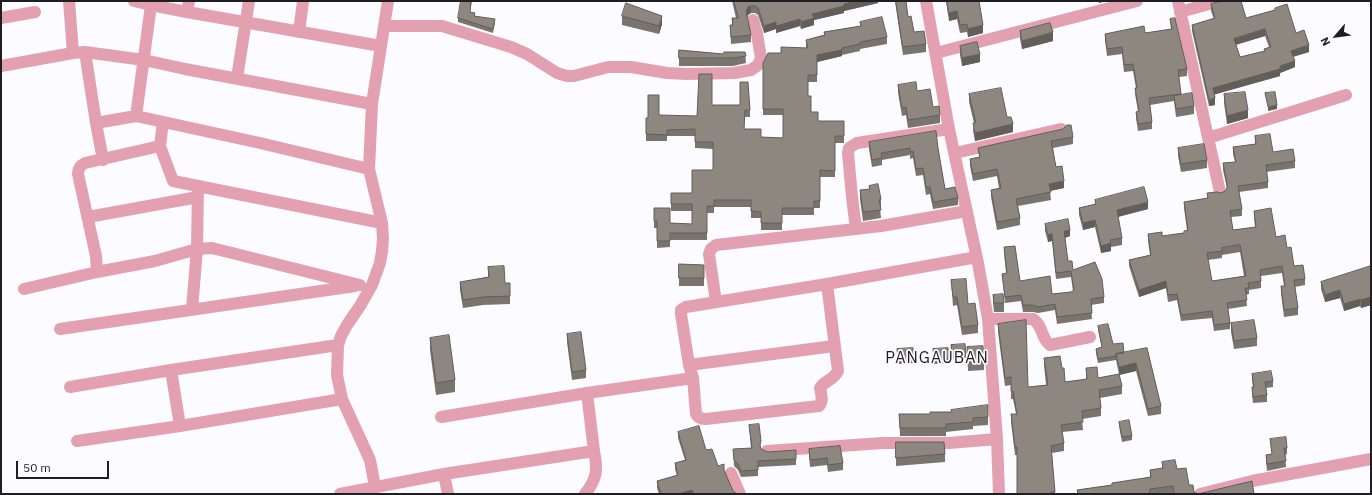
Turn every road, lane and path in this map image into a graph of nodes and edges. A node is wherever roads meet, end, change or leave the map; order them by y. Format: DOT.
graph roads {
  1 [pos="69,1"];
  2 [pos="134,1"];
  3 [pos="249,1"];
  4 [pos="304,1"];
  5 [pos="388,1"];
  6 [pos="926,1"];
  7 [pos="1137,1"];
  8 [pos="1220,1"];
  9 [pos="151,4"];
  10 [pos="188,7"];
  11 [pos="1179,7"];
  12 [pos="35,12"];
  13 [pos="1,18"];
  14 [pos="752,20"];
  15 [pos="246,23"];
  16 [pos="385,26"];
  17 [pos="298,32"];
  18 [pos="381,46"];
  19 [pos="79,52"];
  20 [pos="936,53"];
  21 [pos="144,60"];
  22 [pos="1,66"];
  23 [pos="237,78"];
  24 [pos="1346,95"];
  25 [pos="372,104"];
  26 [pos="136,116"];
  27 [pos="163,122"];
  28 [pos="96,123"];
  29 [pos="949,129"];
  30 [pos="1061,129"];
  31 [pos="1208,138"];
  32 [pos="160,146"];
  33 [pos="955,154"];
  34 [pos="103,160"];
  35 [pos="369,169"];
  36 [pos="172,181"];
  37 [pos="198,192"];
  38 [pos="1220,192"];
  39 [pos="173,202"];
  40 [pos="967,211"];
  41 [pos="88,217"];
  42 [pos="382,223"];
  43 [pos="856,229"];
  44 [pos="197,249"];
  45 [pos="977,257"];
  46 [pos="97,272"];
  47 [pos="827,284"];
  48 [pos="366,285"];
  49 [pos="24,289"];
  50 [pos="716,302"];
  51 [pos="192,309"];
  52 [pos="988,319"];
  53 [pos="60,329"];
  54 [pos="1090,336"];
  55 [pos="338,345"];
  56 [pos="834,346"];
  57 [pos="689,365"];
  58 [pos="171,370"];
  59 [pos="693,378"];
  60 [pos="70,387"];
  61 [pos="587,393"];
  62 [pos="342,399"];
  63 [pos="441,417"];
  64 [pos="180,426"];
  65 [pos="997,439"];
  66 [pos="77,441"];
  67 [pos="594,451"];
  68 [pos="767,451"];
  69 [pos="1371,459"];
  70 [pos="731,473"];
  71 [pos="444,474"];
  72 [pos="375,487"];
  73 [pos="340,494"];
  74 [pos="448,494"];
  75 [pos="585,494"];
  76 [pos="740,494"];
  77 [pos="999,494"];
  78 [pos="1200,494"];
  1 -- 19 [label="street"];
  2 -- 9 [label="street"];
  3 -- 15 [label="street"];
  4 -- 17 [label="street"];
  5 -- 16 [label="street"];
  6 -- 20 [label="street"];
  7 -- 20 [label="street"];
  8 -- 11 [label="street"];
  9 -- 10 [label="street"];
  9 -- 21 [label="street"];
  10 -- 15 [label="street"];
  11 -- 31 [label="street"];
  12 -- 13 [label="street"];
  14 -- 16 [label="street"];
  15 -- 17 [label="street"];
  15 -- 23 [label="street"];
  16 -- 18 [label="street"];
  17 -- 18 [label="street"];
  18 -- 25 [label="street"];
  19 -- 21 [label="street"];
  19 -- 22 [label="street"];
  19 -- 28 [label="street"];
  20 -- 29 [label="street"];
  21 -- 23 [label="street"];
  21 -- 26 [label="street"];
  23 -- 25 [label="street"];
  24 -- 31 [label="street"];
  25 -- 35 [label="street"];
  26 -- 27 [label="street"];
  26 -- 28 [label="street"];
  27 -- 32 [label="street"];
  27 -- 35 [label="street"];
  28 -- 34 [label="street"];
  29 -- 33 [label="street"];
  29 -- 43 [label="street"];
  30 -- 33 [label="street"];
  31 -- 38 [label="street"];
  32 -- 34 [label="street"];
  32 -- 36 [label="street"];
  33 -- 40 [label="street"];
  34 -- 41 [label="street"];
  35 -- 42 [label="street"];
  36 -- 37 [label="street"];
  36 -- 39 [label="street"];
  37 -- 39 [label="street"];
  37 -- 42 [label="street"];
  37 -- 44 [label="street"];
  39 -- 41 [label="street"];
  40 -- 43 [label="street"];
  40 -- 45 [label="street"];
  41 -- 46 [label="street"];
  42 -- 48 [label="street"];
  43 -- 50 [label="street"];
  44 -- 46 [label="street"];
  44 -- 48 [label="street"];
  44 -- 51 [label="street"];
  45 -- 47 [label="street"];
  45 -- 52 [label="street"];
  46 -- 49 [label="street"];
  47 -- 50 [label="street"];
  47 -- 56 [label="street"];
  48 -- 51 [label="street"];
  48 -- 55 [label="street"];
  50 -- 57 [label="street"];
  51 -- 53 [label="street"];
  52 -- 54 [label="street"];
  52 -- 65 [label="street"];
  55 -- 58 [label="street"];
  55 -- 62 [label="street"];
  56 -- 57 [label="street"];
  56 -- 59 [label="street"];
  57 -- 59 [label="street"];
  58 -- 60 [label="street"];
  58 -- 64 [label="street"];
  59 -- 61 [label="street"];
  61 -- 63 [label="street"];
  61 -- 67 [label="street"];
  62 -- 64 [label="street"];
  62 -- 72 [label="street"];
  64 -- 66 [label="street"];
  65 -- 68 [label="street"];
  65 -- 77 [label="street"];
  67 -- 71 [label="street"];
  67 -- 75 [label="street"];
  69 -- 78 [label="street"];
  70 -- 76 [label="street"];
  71 -- 72 [label="street"];
  71 -- 74 [label="street"];
  72 -- 73 [label="street"];
}
